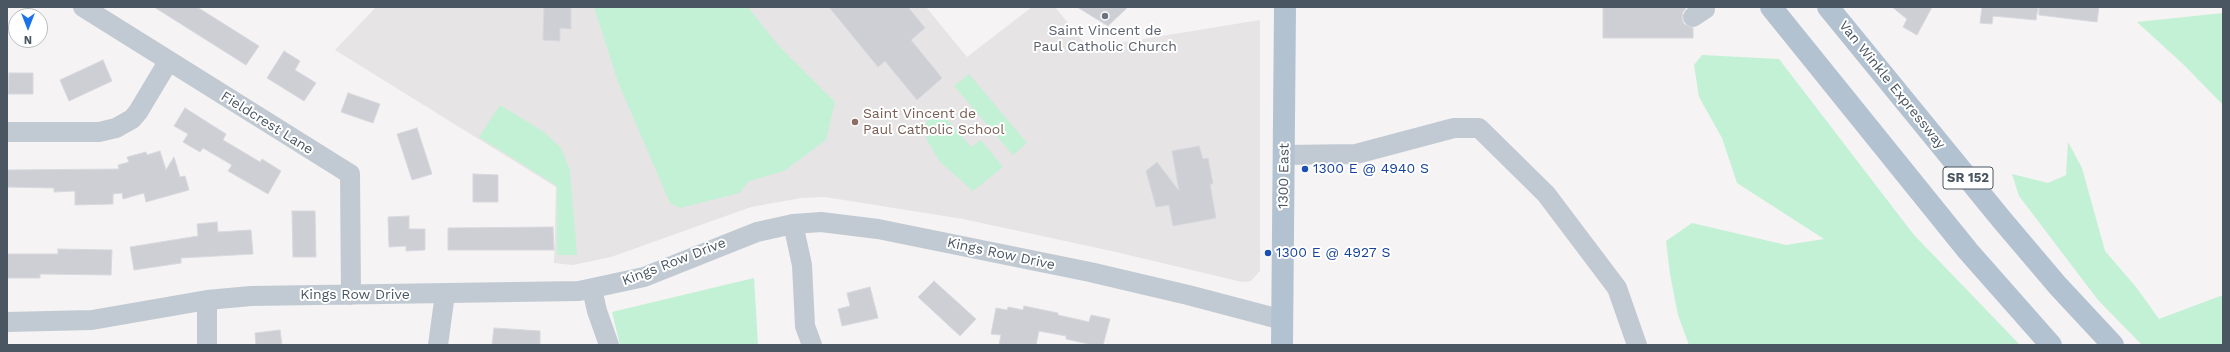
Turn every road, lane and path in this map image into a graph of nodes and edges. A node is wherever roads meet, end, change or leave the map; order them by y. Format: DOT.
graph roads {
  1 [pos="1285,7"];
  2 [pos="1770,7"];
  3 [pos="1828,7"];
  4 [pos="96,10"];
  5 [pos="168,62"];
  6 [pos="7,132"];
  7 [pos="1285,156"];
  8 [pos="793,224"];
  9 [pos="592,289"];
  10 [pos="444,294"];
  11 [pos="351,295"];
  12 [pos="207,300"];
  13 [pos="1283,320"];
  14 [pos="7,322"];
  15 [pos="207,345"];
  16 [pos="438,345"];
  17 [pos="609,345"];
  18 [pos="812,345"];
  19 [pos="1282,345"];
  20 [pos="1637,345"];
  21 [pos="2051,345"];
  22 [pos="2113,345"];
  1 -- 7 [label="main road, 1300 East"];
  2 -- 21 [label="main road, SR 152"];
  3 -- 22 [label="main road, Van Winkle Expressway / SR 152"];
  4 -- 5 [label="street, Fieldcrest Lane"];
  5 -- 6 [label="street"];
  5 -- 11 [label="street, Fieldcrest Lane"];
  7 -- 13 [label="main road, 1300 East"];
  7 -- 20 [label="street"];
  8 -- 9 [label="street, Kings Row Drive"];
  8 -- 13 [label="street, Kings Row Drive"];
  8 -- 18 [label="street"];
  9 -- 10 [label="street, Kings Row Drive"];
  9 -- 17 [label="street"];
  10 -- 11 [label="street, Kings Row Drive"];
  10 -- 16 [label="street"];
  11 -- 12 [label="street, Kings Row Drive"];
  12 -- 14 [label="street, Kings Row Drive"];
  12 -- 15 [label="street"];
  13 -- 19 [label="main road, 1300 East"];
}
